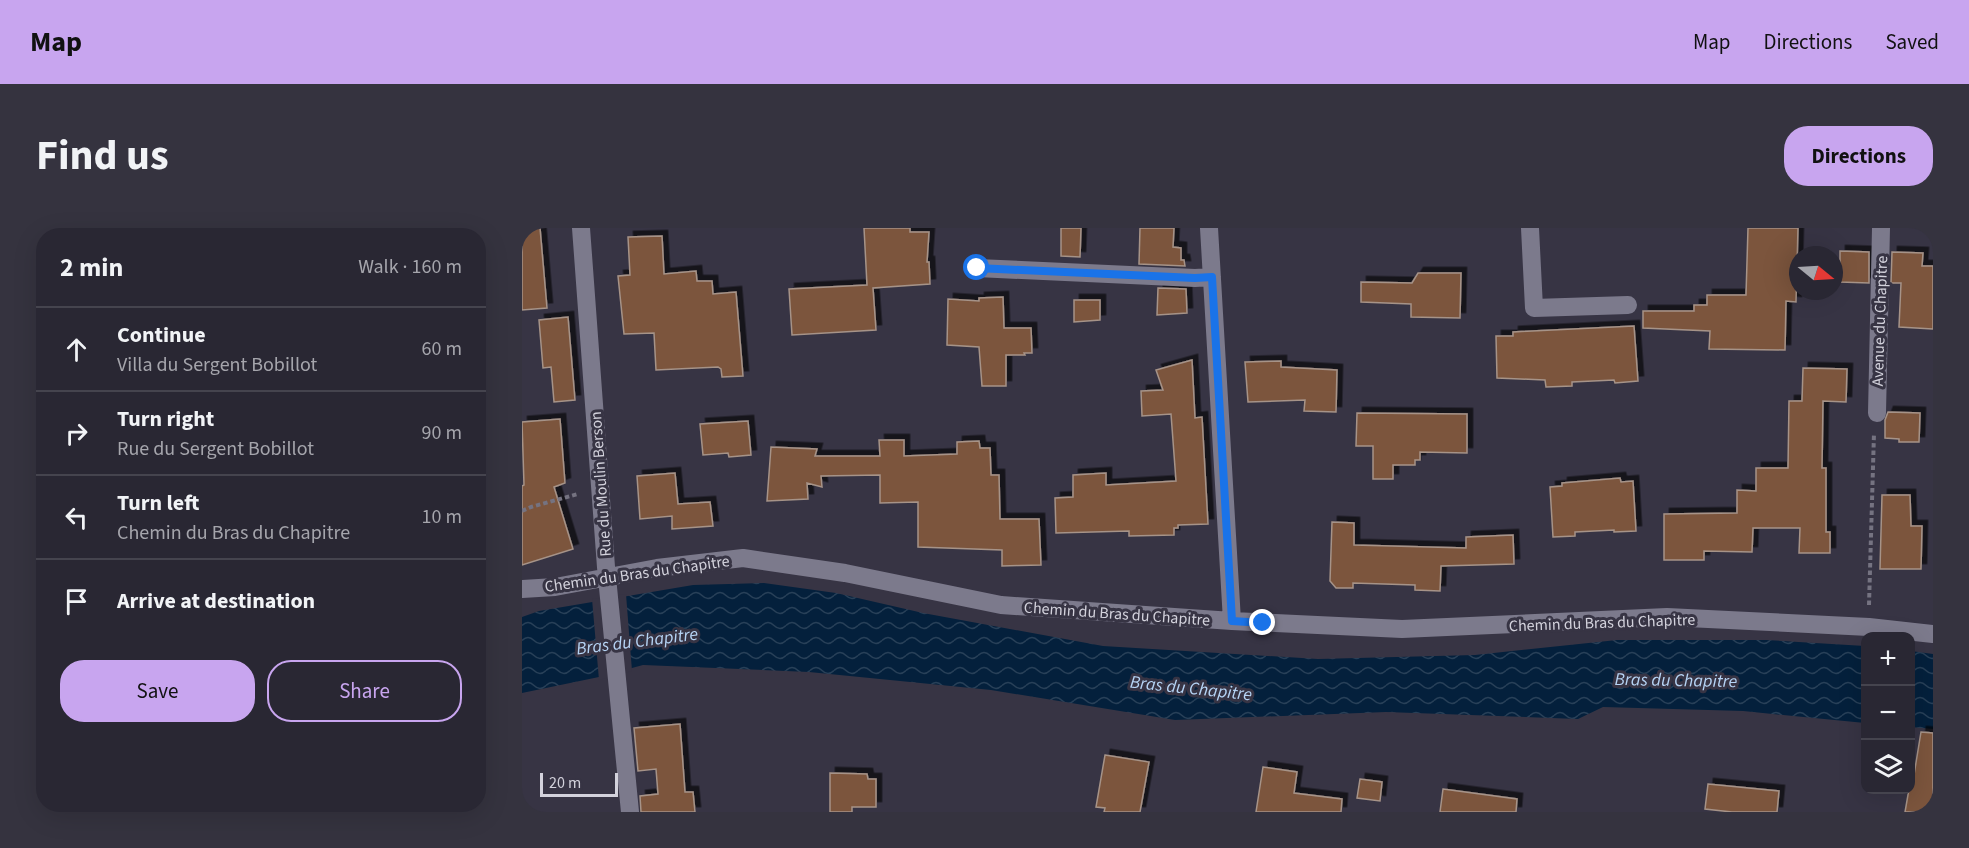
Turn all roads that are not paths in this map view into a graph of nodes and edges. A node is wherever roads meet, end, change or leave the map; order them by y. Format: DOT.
graph roads {
  1 [pos="581,228"];
  2 [pos="1209,228"];
  3 [pos="1530,228"];
  4 [pos="1881,228"];
  5 [pos="977,268"];
  6 [pos="1212,277"];
  7 [pos="1628,305"];
  8 [pos="1877,413"];
  9 [pos="522,589"];
  10 [pos="1232,621"];
  11 [pos="1933,634"];
  12 [pos="630,812"];
  1 -- 12 [label="street, Rue du Moulin Berson"];
  2 -- 6 [label="street"];
  3 -- 7 [label="street"];
  4 -- 8 [label="street, Avenue du Chapitre"];
  5 -- 6 [label="street"];
  6 -- 10 [label="street"];
  9 -- 10 [label="street, Chemin du Bras du Chapitre"];
  10 -- 11 [label="street, Chemin du Bras du Chapitre"];
}
